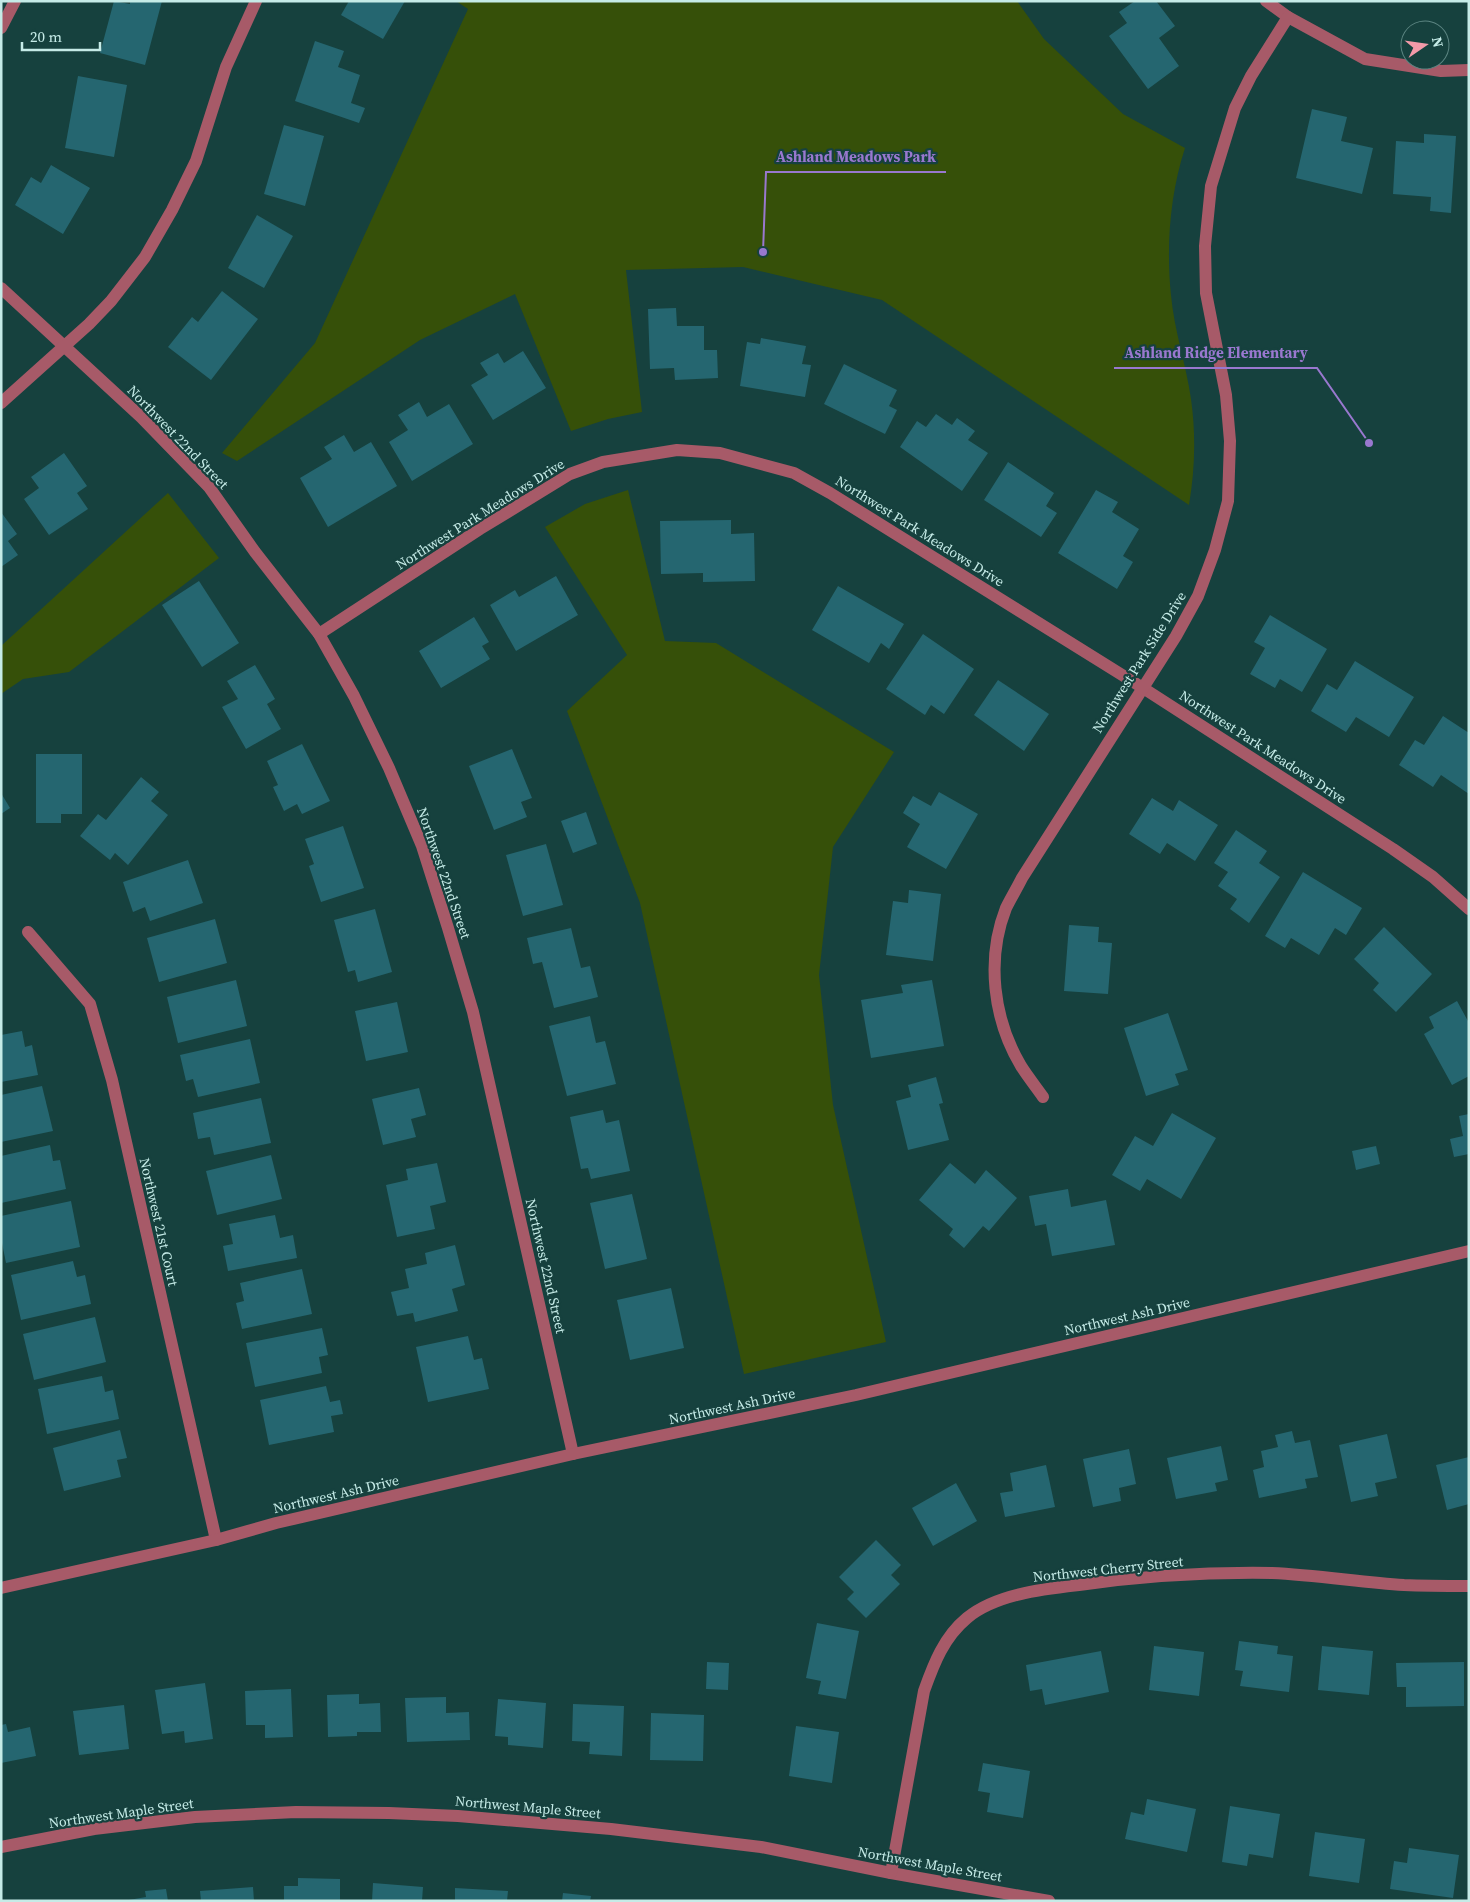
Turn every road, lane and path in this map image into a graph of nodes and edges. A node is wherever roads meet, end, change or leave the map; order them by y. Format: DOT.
graph roads {
  1 [pos="15,1"];
  2 [pos="256,1"];
  3 [pos="1266,1"];
  4 [pos="1288,17"];
  5 [pos="1,28"];
  6 [pos="1469,70"];
  7 [pos="1,288"];
  8 [pos="65,346"];
  9 [pos="1,403"];
  10 [pos="318,634"];
  11 [pos="1143,688"];
  12 [pos="1469,909"];
  13 [pos="28,932"];
  14 [pos="1043,1097"];
  15 [pos="1469,1251"];
  16 [pos="573,1454"];
  17 [pos="216,1540"];
  18 [pos="1469,1586"];
  19 [pos="1,1588"];
  20 [pos="1,1847"];
  21 [pos="891,1873"];
  22 [pos="1049,1901"];
  1 -- 5 [label="street"];
  2 -- 8 [label="street"];
  3 -- 4 [label="street"];
  4 -- 6 [label="street"];
  4 -- 11 [label="street, Northwest Park Side Drive"];
  7 -- 8 [label="street, Northwest 22nd Street"];
  8 -- 9 [label="street"];
  8 -- 10 [label="street, Northwest 22nd Street"];
  10 -- 11 [label="street, Northwest Park Meadows Drive"];
  10 -- 16 [label="street, Northwest 22nd Street"];
  11 -- 12 [label="street, Northwest Park Meadows Drive"];
  11 -- 14 [label="street, Northwest Park Side Drive"];
  13 -- 17 [label="street, Northwest 21st Court"];
  15 -- 16 [label="street, Northwest Ash Drive"];
  16 -- 17 [label="street, Northwest Ash Drive"];
  17 -- 19 [label="street, Northwest Ash Drive"];
  18 -- 21 [label="street, Northwest Cherry Street"];
  20 -- 21 [label="street, Northwest Maple Street"];
  21 -- 22 [label="street, Northwest Maple Street"];
}
